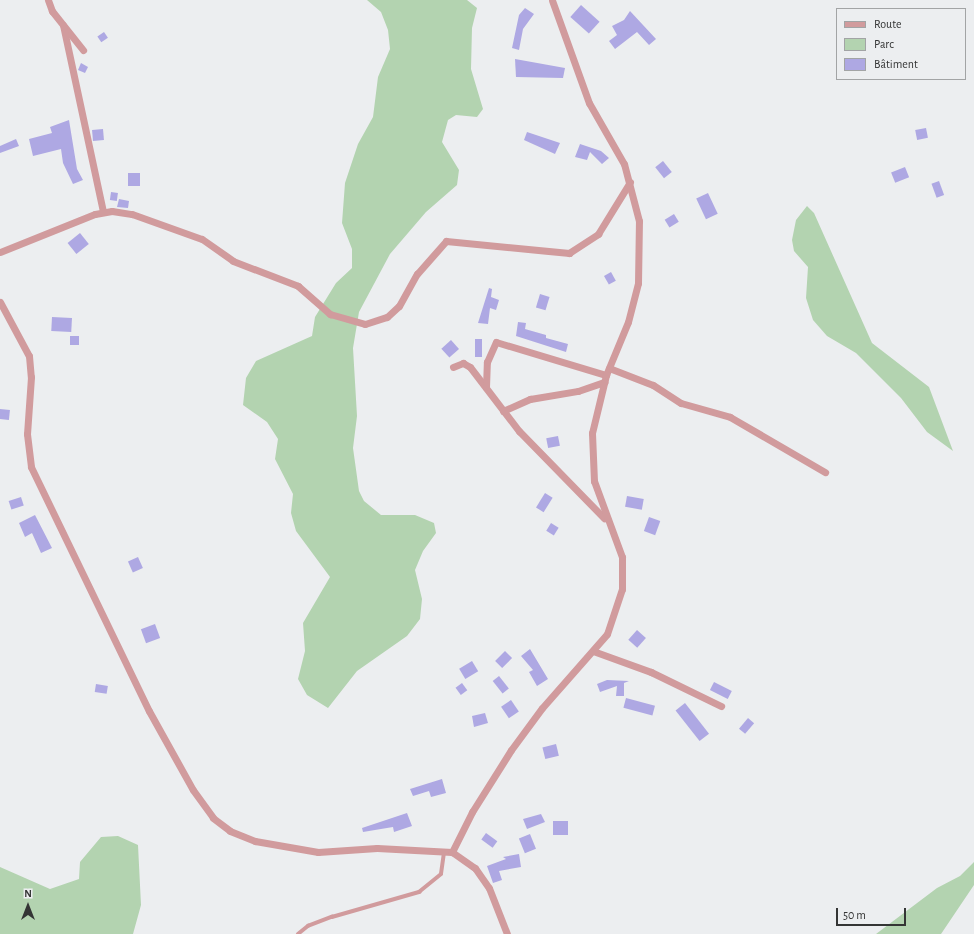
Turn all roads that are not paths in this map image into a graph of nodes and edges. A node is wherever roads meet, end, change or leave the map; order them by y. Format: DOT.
graph roads {
  1 [pos="48,0"];
  2 [pos="552,0"];
  3 [pos="63,24"];
  4 [pos="83,50"];
  5 [pos="630,182"];
  6 [pos="103,212"];
  7 [pos="0,252"];
  8 [pos="0,302"];
  9 [pos="453,367"];
  10 [pos="606,375"];
  11 [pos="487,389"];
  12 [pos="503,411"];
  13 [pos="825,472"];
  14 [pos="606,521"];
  15 [pos="593,651"];
  16 [pos="721,706"];
  17 [pos="444,850"];
  18 [pos="452,852"];
  19 [pos="298,934"];
  20 [pos="507,934"];
  1 -- 3 [label="street"];
  2 -- 5 [label="street"];
  3 -- 4 [label="street"];
  3 -- 6 [label="street"];
  5 -- 6 [label="street"];
  5 -- 10 [label="street"];
  6 -- 7 [label="street"];
  8 -- 17 [label="street"];
  9 -- 11 [label="street"];
  10 -- 11 [label="street"];
  10 -- 12 [label="street"];
  10 -- 13 [label="street"];
  10 -- 14 [label="street"];
  11 -- 12 [label="street"];
  12 -- 14 [label="street"];
  14 -- 15 [label="street"];
  15 -- 16 [label="street"];
  15 -- 18 [label="street"];
  17 -- 18 [label="street"];
  17 -- 19 [label="lane"];
  18 -- 20 [label="street"];
}
